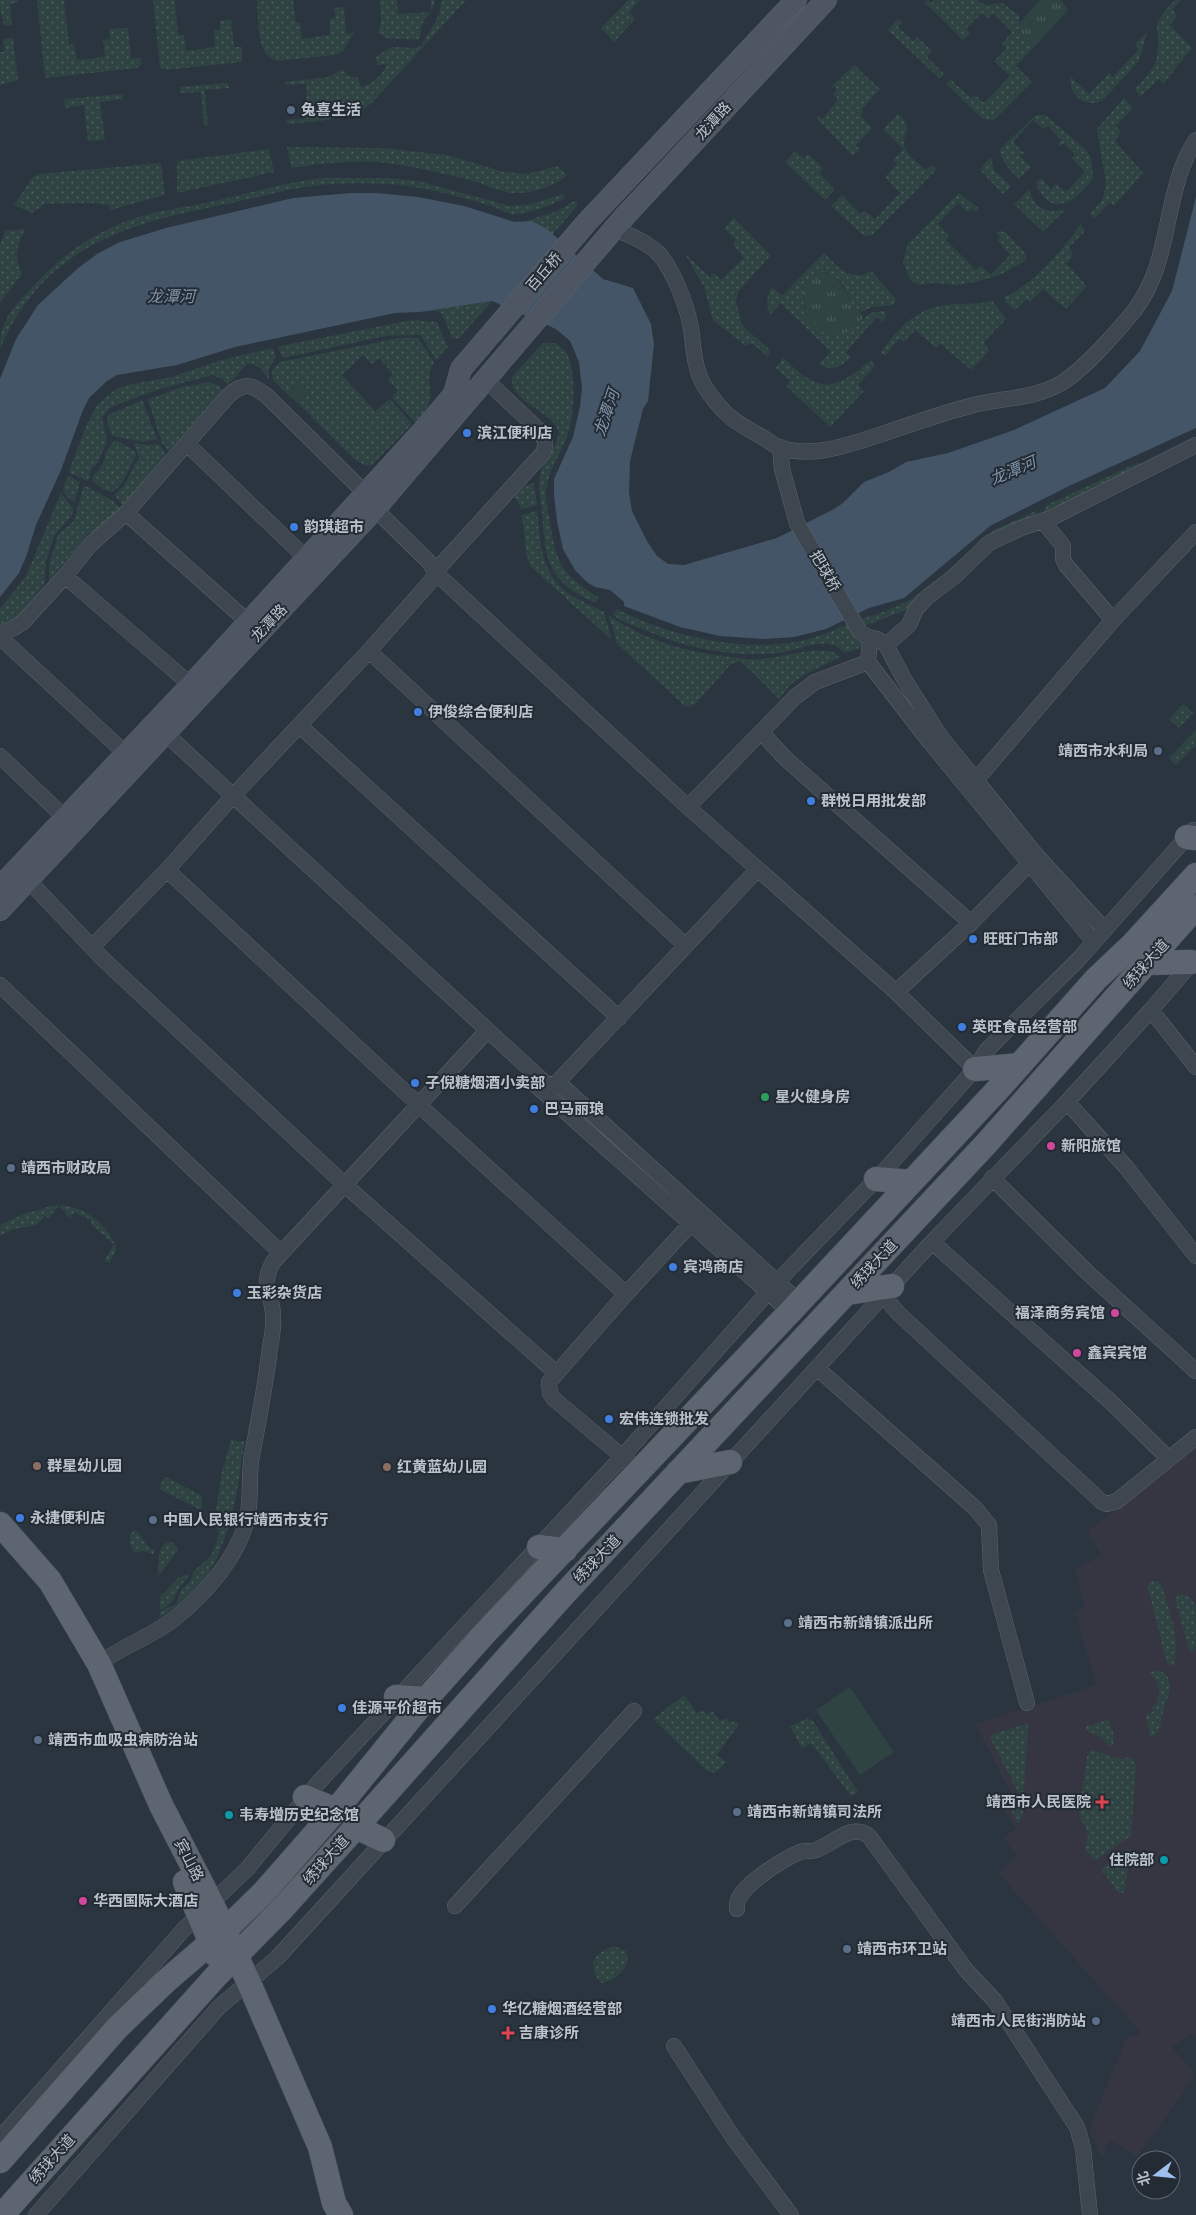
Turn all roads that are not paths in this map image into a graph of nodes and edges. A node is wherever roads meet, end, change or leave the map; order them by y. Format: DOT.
graph roads {
  1 [pos="796,0"];
  2 [pos="826,0"];
  3 [pos="1196,140"];
  4 [pos="582,229"];
  5 [pos="609,237"];
  6 [pos="506,316"];
  7 [pos="530,328"];
  8 [pos="486,380"];
  9 [pos="188,445"];
  10 [pos="1196,445"];
  11 [pos="780,448"];
  12 [pos="370,501"];
  13 [pos="126,513"];
  14 [pos="1043,521"];
  15 [pos="1196,532"];
  16 [pos="306,558"];
  17 [pos="436,573"];
  18 [pos="65,576"];
  19 [pos="1113,620"];
  20 [pos="247,621"];
  21 [pos="0,636"];
  22 [pos="870,638"];
  23 [pos="886,645"];
  24 [pos="369,651"];
  25 [pos="868,662"];
  26 [pos="191,685"];
  27 [pos="300,726"];
  28 [pos="761,732"];
  29 [pos="162,737"];
  30 [pos="125,753"];
  31 [pos="0,756"];
  32 [pos="976,780"];
  33 [pos="229,800"];
  34 [pos="688,807"];
  35 [pos="65,818"];
  36 [pos="1193,834"];
  37 [pos="1030,863"];
  38 [pos="758,869"];
  39 [pos="167,870"];
  40 [pos="1196,876"];
  41 [pos="27,879"];
  42 [pos="2,882"];
  43 [pos="1196,907"];
  44 [pos="0,910"];
  45 [pos="971,923"];
  46 [pos="1104,930"];
  47 [pos="1094,942"];
  48 [pos="686,945"];
  49 [pos="92,947"];
  50 [pos="1194,960"];
  51 [pos="1146,963"];
  52 [pos="0,984"];
  53 [pos="896,992"];
  54 [pos="1151,1010"];
  55 [pos="619,1018"];
  56 [pos="484,1034"];
  57 [pos="1020,1065"];
  58 [pos="1196,1067"];
  59 [pos="975,1069"];
  60 [pos="550,1090"];
  61 [pos="1067,1102"];
  62 [pos="419,1105"];
  63 [pos="992,1178"];
  64 [pos="876,1179"];
  65 [pos="911,1182"];
  66 [pos="345,1185"];
  67 [pos="696,1218"];
  68 [pos="932,1242"];
  69 [pos="280,1252"];
  70 [pos="1196,1256"];
  71 [pos="772,1288"];
  72 [pos="888,1291"];
  73 [pos="847,1293"];
  74 [pos="626,1294"];
  75 [pos="794,1307"];
  76 [pos="818,1369"];
  77 [pos="1196,1371"];
  78 [pos="555,1372"];
  79 [pos="1196,1437"];
  80 [pos="1170,1460"];
  81 [pos="730,1462"];
  82 [pos="630,1464"];
  83 [pos="678,1472"];
  84 [pos="0,1524"];
  85 [pos="0,1542"];
  86 [pos="539,1547"];
  87 [pos="565,1550"];
  88 [pos="99,1664"];
  89 [pos="396,1696"];
  90 [pos="426,1700"];
  91 [pos="1027,1703"];
  92 [pos="634,1711"];
  93 [pos="305,1797"];
  94 [pos="336,1810"];
  95 [pos="356,1827"];
  96 [pos="383,1840"];
  97 [pos="455,1906"];
  98 [pos="737,1909"];
  99 [pos="205,1910"];
  100 [pos="216,1937"];
  101 [pos="229,1963"];
  102 [pos="242,1988"];
  103 [pos="674,2046"];
  104 [pos="0,2138"];
  105 [pos="0,2160"];
  106 [pos="2,2215"];
  107 [pos="36,2215"];
  108 [pos="332,2215"];
  109 [pos="341,2215"];
  110 [pos="791,2215"];
  111 [pos="1090,2215"];
  1 -- 4 [label="main road, 龙潭路"];
  2 -- 5 [label="main road, 龙潭路"];
  3 -- 11 [label="street"];
  4 -- 6 [label="main road, 百丘桥"];
  5 -- 7 [label="main road, 百丘桥"];
  5 -- 11 [label="street"];
  6 -- 12 [label="main road, 龙潭路"];
  7 -- 8 [label="main road, 龙潭路"];
  8 -- 12 [label="main road, 龙潭路"];
  8 -- 17 [label="street"];
  9 -- 12 [label="street"];
  9 -- 13 [label="street"];
  9 -- 16 [label="street"];
  10 -- 14 [label="street"];
  11 -- 22 [label="street, 把球桥"];
  12 -- 16 [label="main road, 龙潭路"];
  12 -- 17 [label="street"];
  12 -- 29 [label="main road, 龙潭路"];
  13 -- 18 [label="street"];
  13 -- 20 [label="street"];
  14 -- 19 [label="street"];
  14 -- 23 [label="street"];
  15 -- 19 [label="street"];
  16 -- 20 [label="main road, 龙潭路"];
  17 -- 24 [label="street"];
  17 -- 34 [label="street"];
  18 -- 21 [label="street"];
  18 -- 26 [label="street"];
  19 -- 32 [label="street"];
  20 -- 26 [label="main road, 龙潭路"];
  21 -- 30 [label="street"];
  22 -- 23 [label="street"];
  22 -- 25 [label="street"];
  23 -- 32 [label="street"];
  24 -- 27 [label="street"];
  24 -- 48 [label="street"];
  25 -- 28 [label="street"];
  25 -- 37 [label="street"];
  26 -- 30 [label="main road, 龙潭路"];
  27 -- 33 [label="street"];
  27 -- 55 [label="street"];
  28 -- 34 [label="street"];
  28 -- 45 [label="street"];
  29 -- 33 [label="street"];
  29 -- 41 [label="main road, 龙潭路"];
  30 -- 35 [label="main road, 龙潭路"];
  31 -- 35 [label="street"];
  32 -- 46 [label="street"];
  33 -- 39 [label="street"];
  33 -- 56 [label="street"];
  34 -- 38 [label="street"];
  35 -- 42 [label="main road, 龙潭路"];
  36 -- 46 [label="street"];
  37 -- 45 [label="street"];
  37 -- 47 [label="street"];
  38 -- 48 [label="street"];
  38 -- 53 [label="street"];
  39 -- 49 [label="street"];
  39 -- 62 [label="street"];
  40 -- 57 [label="main road, 绣球大道"];
  41 -- 44 [label="main road, 龙潭路"];
  41 -- 49 [label="street"];
  43 -- 51 [label="main road, 绣球大道"];
  45 -- 53 [label="street"];
  46 -- 47 [label="street"];
  47 -- 59 [label="street"];
  48 -- 55 [label="street"];
  49 -- 66 [label="street"];
  50 -- 51 [label="main road"];
  50 -- 54 [label="street"];
  51 -- 73 [label="main road, 绣球大道"];
  52 -- 69 [label="street"];
  53 -- 59 [label="street"];
  54 -- 58 [label="street"];
  54 -- 61 [label="street"];
  55 -- 60 [label="street"];
  56 -- 60 [label="street"];
  56 -- 62 [label="street"];
  57 -- 59 [label="main road"];
  57 -- 65 [label="main road, 绣球大道"];
  59 -- 64 [label="street"];
  60 -- 67 [label="street"];
  61 -- 63 [label="street"];
  61 -- 70 [label="street"];
  62 -- 66 [label="street"];
  62 -- 74 [label="street"];
  63 -- 68 [label="street"];
  63 -- 77 [label="street"];
  64 -- 65 [label="main road"];
  64 -- 71 [label="street"];
  65 -- 75 [label="main road, 绣球大道"];
  66 -- 69 [label="street"];
  66 -- 78 [label="street"];
  67 -- 71 [label="street"];
  67 -- 74 [label="street"];
  68 -- 72 [label="street"];
  68 -- 80 [label="street"];
  69 -- 88 [label="street"];
  71 -- 75 [label="street"];
  71 -- 82 [label="street"];
  72 -- 73 [label="main road"];
  72 -- 76 [label="street"];
  72 -- 80 [label="street"];
  73 -- 83 [label="main road, 绣球大道"];
  74 -- 78 [label="street"];
  75 -- 82 [label="main road, 绣球大道"];
  76 -- 81 [label="street"];
  76 -- 91 [label="street"];
  78 -- 82 [label="street"];
  79 -- 80 [label="street"];
  81 -- 83 [label="main road"];
  81 -- 96 [label="street"];
  82 -- 86 [label="street"];
  82 -- 87 [label="main road, 绣球大道"];
  83 -- 95 [label="main road, 绣球大道"];
  84 -- 88 [label="main road, 宾山路"];
  85 -- 99 [label="main road, 宾山路"];
  86 -- 87 [label="main road"];
  86 -- 89 [label="street"];
  87 -- 90 [label="main road, 绣球大道"];
  88 -- 99 [label="main road, 宾山路"];
  89 -- 90 [label="main road"];
  89 -- 93 [label="street"];
  90 -- 94 [label="main road, 绣球大道"];
  92 -- 97 [label="street"];
  93 -- 94 [label="main road"];
  93 -- 99 [label="street"];
  94 -- 100 [label="main road, 绣球大道"];
  95 -- 96 [label="main road"];
  95 -- 101 [label="main road, 绣球大道"];
  96 -- 102 [label="street"];
  98 -- 111 [label="street"];
  99 -- 100 [label="main road, 宾山路"];
  99 -- 104 [label="street"];
  100 -- 101 [label="main road, 宾山路"];
  100 -- 105 [label="main road, 绣球大道"];
  101 -- 102 [label="main road, 宾山路"];
  101 -- 106 [label="main road, 绣球大道"];
  102 -- 107 [label="street"];
  102 -- 108 [label="main road, 宾山路"];
  102 -- 109 [label="main road, 宾山路"];
  103 -- 110 [label="street"];
}
